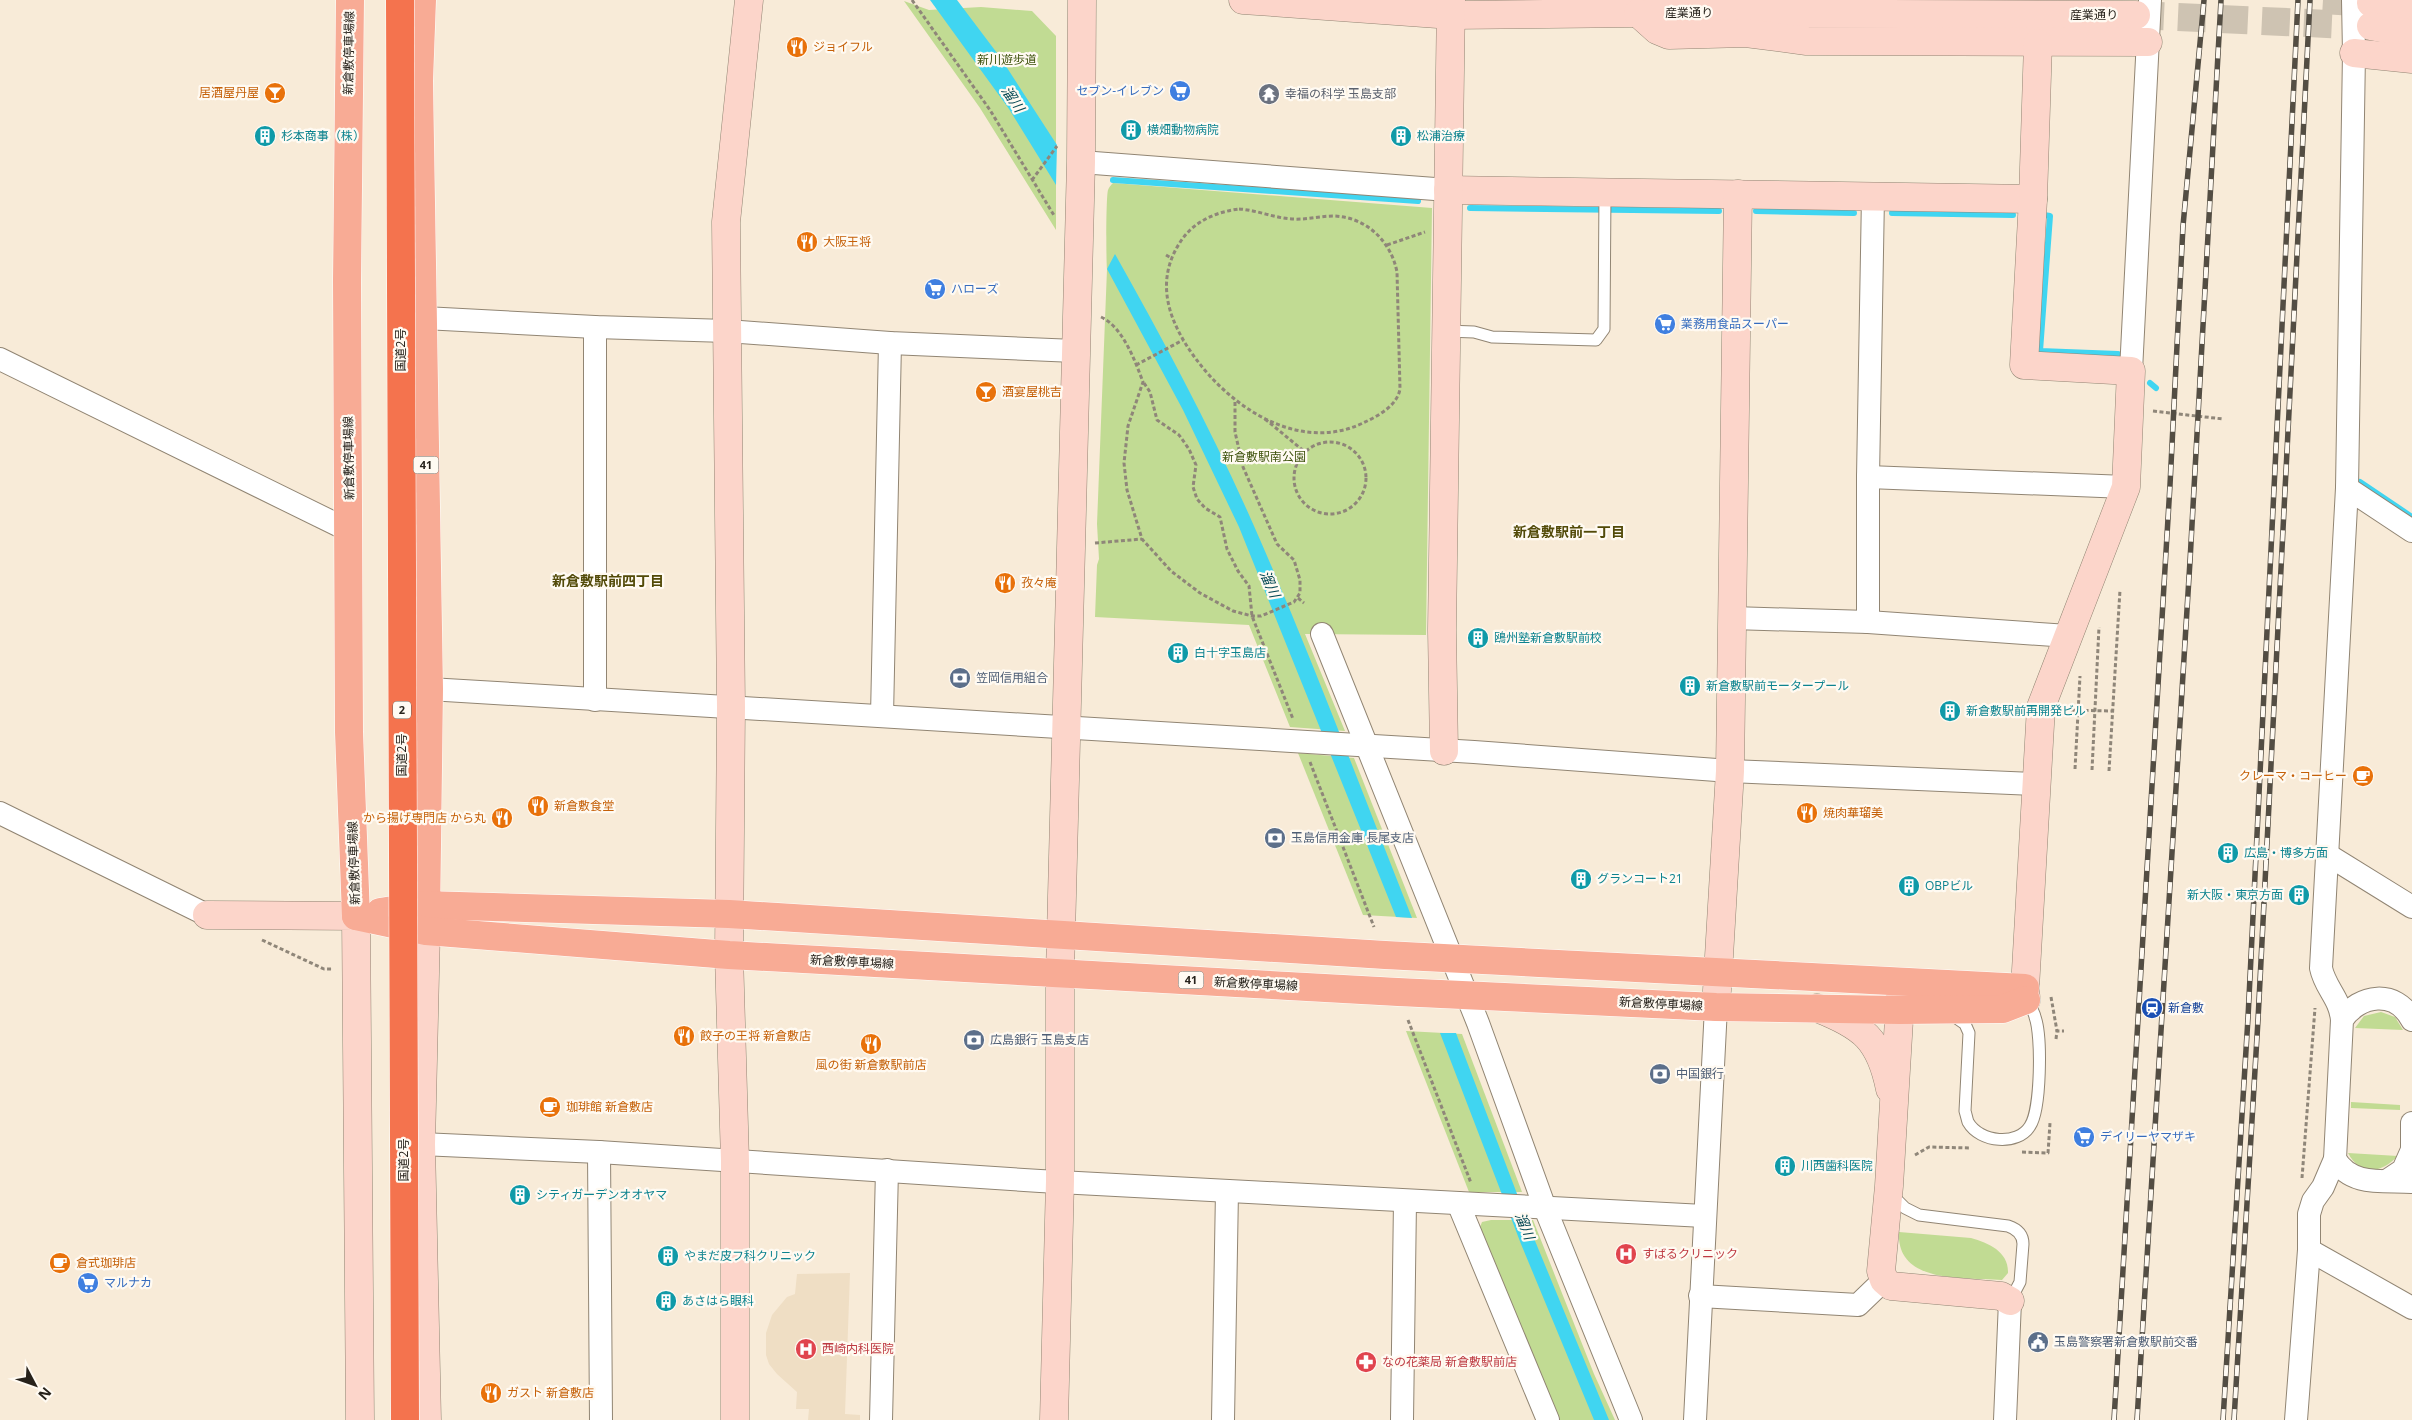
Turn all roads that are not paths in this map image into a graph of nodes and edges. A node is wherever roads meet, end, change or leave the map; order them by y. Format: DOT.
graph roads {
  1 [pos="350,0"];
  2 [pos="400,0"];
  3 [pos="422,0"];
  4 [pos="749,0"];
  5 [pos="1082,0"];
  6 [pos="1243,0"];
  7 [pos="1452,8"];
  8 [pos="2143,8"];
  9 [pos="2412,9"];
  10 [pos="2365,10"];
  11 [pos="1638,13"];
  12 [pos="2412,34"];
  13 [pos="2148,42"];
  14 [pos="2038,43"];
  15 [pos="2354,53"];
  16 [pos="2412,59"];
  17 [pos="1081,162"];
  18 [pos="1448,190"];
  19 [pos="1738,194"];
  20 [pos="1873,196"];
  21 [pos="2033,200"];
  22 [pos="1605,203"];
  23 [pos="424,318"];
  24 [pos="595,327"];
  25 [pos="727,331"];
  26 [pos="1446,331"];
  27 [pos="890,343"];
  28 [pos="1075,352"];
  29 [pos="0,359"];
  30 [pos="2131,371"];
  31 [pos="1868,477"];
  32 [pos="2126,487"];
  33 [pos="2347,488"];
  34 [pos="350,531"];
  35 [pos="2412,531"];
  36 [pos="1732,618"];
  37 [pos="1868,622"];
  38 [pos="1322,634"];
  39 [pos="2068,636"];
  40 [pos="429,689"];
  41 [pos="595,700"];
  42 [pos="731,708"];
  43 [pos="882,716"];
  44 [pos="1068,728"];
  45 [pos="1357,746"];
  46 [pos="1444,751"];
  47 [pos="1730,771"];
  48 [pos="2036,784"];
  49 [pos="0,813"];
  50 [pos="2328,855"];
  51 [pos="2412,907"];
  52 [pos="729,914"];
  53 [pos="208,915"];
  54 [pos="356,916"];
  55 [pos="426,918"];
  56 [pos="1061,934"];
  57 [pos="729,955"];
  58 [pos="1450,957"];
  59 [pos="1717,972"];
  60 [pos="1060,973"];
  61 [pos="1902,982"];
  62 [pos="2025,994"];
  63 [pos="1466,995"];
  64 [pos="1716,1007"];
  65 [pos="1817,1008"];
  66 [pos="1900,1010"];
  67 [pos="1942,1010"];
  68 [pos="2342,1020"];
  69 [pos="2412,1020"];
  70 [pos="1894,1105"];
  71 [pos="2412,1123"];
  72 [pos="421,1144"];
  73 [pos="599,1152"];
  74 [pos="2411,1154"];
  75 [pos="2335,1159"];
  76 [pos="735,1161"];
  77 [pos="887,1170"];
  78 [pos="2388,1180"];
  79 [pos="1060,1181"];
  80 [pos="2412,1182"];
  81 [pos="1889,1186"];
  82 [pos="1227,1191"];
  83 [pos="1405,1200"];
  84 [pos="1475,1204"];
  85 [pos="1536,1207"];
  86 [pos="1704,1216"];
  87 [pos="2309,1250"];
  88 [pos="1884,1280"];
  89 [pos="1700,1296"];
  90 [pos="2010,1301"];
  91 [pos="2412,1308"];
  92 [pos="360,1420"];
  93 [pos="405,1420"];
  94 [pos="427,1420"];
  95 [pos="601,1420"];
  96 [pos="735,1420"];
  97 [pos="881,1420"];
  98 [pos="1054,1420"];
  99 [pos="1223,1420"];
  100 [pos="1402,1420"];
  101 [pos="1548,1420"];
  102 [pos="1631,1420"];
  103 [pos="1695,1420"];
  104 [pos="2005,1420"];
  105 [pos="2296,1420"];
  1 -- 34 [label="main road, 新倉敷停車場線"];
  2 -- 93 [label="highway, 国道2号 / 2, bridge"];
  3 -- 23 [label="main road, 41"];
  4 -- 25 [label="street"];
  5 -- 17 [label="street"];
  6 -- 7 [label="street, 産業通り"];
  7 -- 11 [label="street, 産業通り"];
  7 -- 18 [label="street"];
  8 -- 11 [label="street, 産業通り"];
  8 -- 13 [label="street"];
  9 -- 10 [label="street"];
  10 -- 12 [label="street"];
  10 -- 15 [label="street"];
  11 -- 14 [label="street"];
  13 -- 14 [label="street"];
  13 -- 30 [label="street"];
  14 -- 21 [label="street"];
  15 -- 16 [label="street"];
  15 -- 33 [label="street"];
  17 -- 18 [label="street"];
  17 -- 28 [label="street"];
  18 -- 22 [label="street"];
  18 -- 26 [label="street"];
  19 -- 20 [label="street"];
  19 -- 22 [label="street"];
  19 -- 36 [label="street"];
  20 -- 21 [label="street"];
  20 -- 31 [label="street"];
  21 -- 30 [label="street"];
  22 -- 26 [label="lane"];
  23 -- 24 [label="street"];
  23 -- 40 [label="main road, 41"];
  24 -- 25 [label="street"];
  24 -- 41 [label="street"];
  25 -- 27 [label="street"];
  25 -- 42 [label="street"];
  26 -- 46 [label="street"];
  27 -- 28 [label="street"];
  27 -- 43 [label="street"];
  28 -- 44 [label="street"];
  29 -- 34 [label="street"];
  30 -- 32 [label="street"];
  31 -- 32 [label="street"];
  31 -- 37 [label="street"];
  32 -- 39 [label="street"];
  33 -- 35 [label="street"];
  33 -- 50 [label="street"];
  34 -- 54 [label="main road, 新倉敷停車場線"];
  36 -- 37 [label="street"];
  36 -- 47 [label="street"];
  37 -- 39 [label="street"];
  38 -- 45 [label="street"];
  39 -- 48 [label="street"];
  40 -- 41 [label="street"];
  40 -- 55 [label="main road, 41"];
  41 -- 42 [label="street"];
  42 -- 43 [label="street"];
  42 -- 52 [label="street"];
  43 -- 44 [label="street"];
  44 -- 45 [label="street"];
  44 -- 56 [label="street"];
  45 -- 46 [label="street"];
  45 -- 58 [label="street"];
  46 -- 47 [label="street"];
  47 -- 48 [label="street"];
  47 -- 59 [label="street"];
  48 -- 62 [label="street"];
  49 -- 53 [label="street"];
  50 -- 51 [label="street"];
  50 -- 68 [label="street"];
  52 -- 55 [label="main road, 新倉敷停車場線 / 41"];
  52 -- 56 [label="main road, 新倉敷停車場線 / 41"];
  52 -- 57 [label="street"];
  53 -- 54 [label="street"];
  54 -- 55 [label="main road, 新倉敷停車場線 / 41"];
  54 -- 92 [label="street"];
  55 -- 57 [label="main road, 新倉敷停車場線 / 41"];
  55 -- 72 [label="street"];
  56 -- 58 [label="main road, 新倉敷停車場線 / 41"];
  56 -- 60 [label="street"];
  57 -- 60 [label="main road, 新倉敷停車場線 / 41"];
  57 -- 76 [label="street"];
  58 -- 59 [label="main road, 新倉敷停車場線 / 41"];
  58 -- 63 [label="street"];
  59 -- 61 [label="main road, 新倉敷停車場線 / 41"];
  59 -- 64 [label="street"];
  60 -- 63 [label="main road, 新倉敷停車場線 / 41"];
  60 -- 79 [label="street"];
  61 -- 62 [label="main road, 新倉敷停車場線 / 41"];
  61 -- 66 [label="street"];
  62 -- 67 [label="main road, 新倉敷停車場線 / 41"];
  62 -- 67 [label="lane"];
  63 -- 64 [label="main road, 新倉敷停車場線 / 41"];
  63 -- 85 [label="street"];
  64 -- 65 [label="main road, 新倉敷停車場線 / 41"];
  64 -- 86 [label="street"];
  65 -- 66 [label="main road, 新倉敷停車場線 / 41"];
  65 -- 70 [label="street"];
  66 -- 67 [label="main road, 新倉敷停車場線 / 41"];
  66 -- 70 [label="street"];
  68 -- 69 [label="street"];
  68 -- 75 [label="street"];
  70 -- 81 [label="street"];
  71 -- 74 [label="street"];
  72 -- 73 [label="street"];
  72 -- 94 [label="street"];
  73 -- 76 [label="street"];
  73 -- 95 [label="street"];
  74 -- 78 [label="street"];
  75 -- 78 [label="street"];
  75 -- 87 [label="street"];
  76 -- 77 [label="street"];
  76 -- 96 [label="street"];
  77 -- 79 [label="street"];
  77 -- 97 [label="street"];
  78 -- 80 [label="street"];
  79 -- 82 [label="street"];
  79 -- 98 [label="street"];
  81 -- 88 [label="street"];
  81 -- 90 [label="lane"];
  82 -- 83 [label="street"];
  82 -- 99 [label="street"];
  83 -- 84 [label="street"];
  83 -- 100 [label="street"];
  84 -- 85 [label="street"];
  84 -- 101 [label="street"];
  85 -- 86 [label="street"];
  85 -- 102 [label="street"];
  86 -- 89 [label="street"];
  87 -- 91 [label="street"];
  87 -- 105 [label="street"];
  88 -- 89 [label="street"];
  88 -- 90 [label="street"];
  89 -- 103 [label="street"];
  90 -- 104 [label="street"];
}
